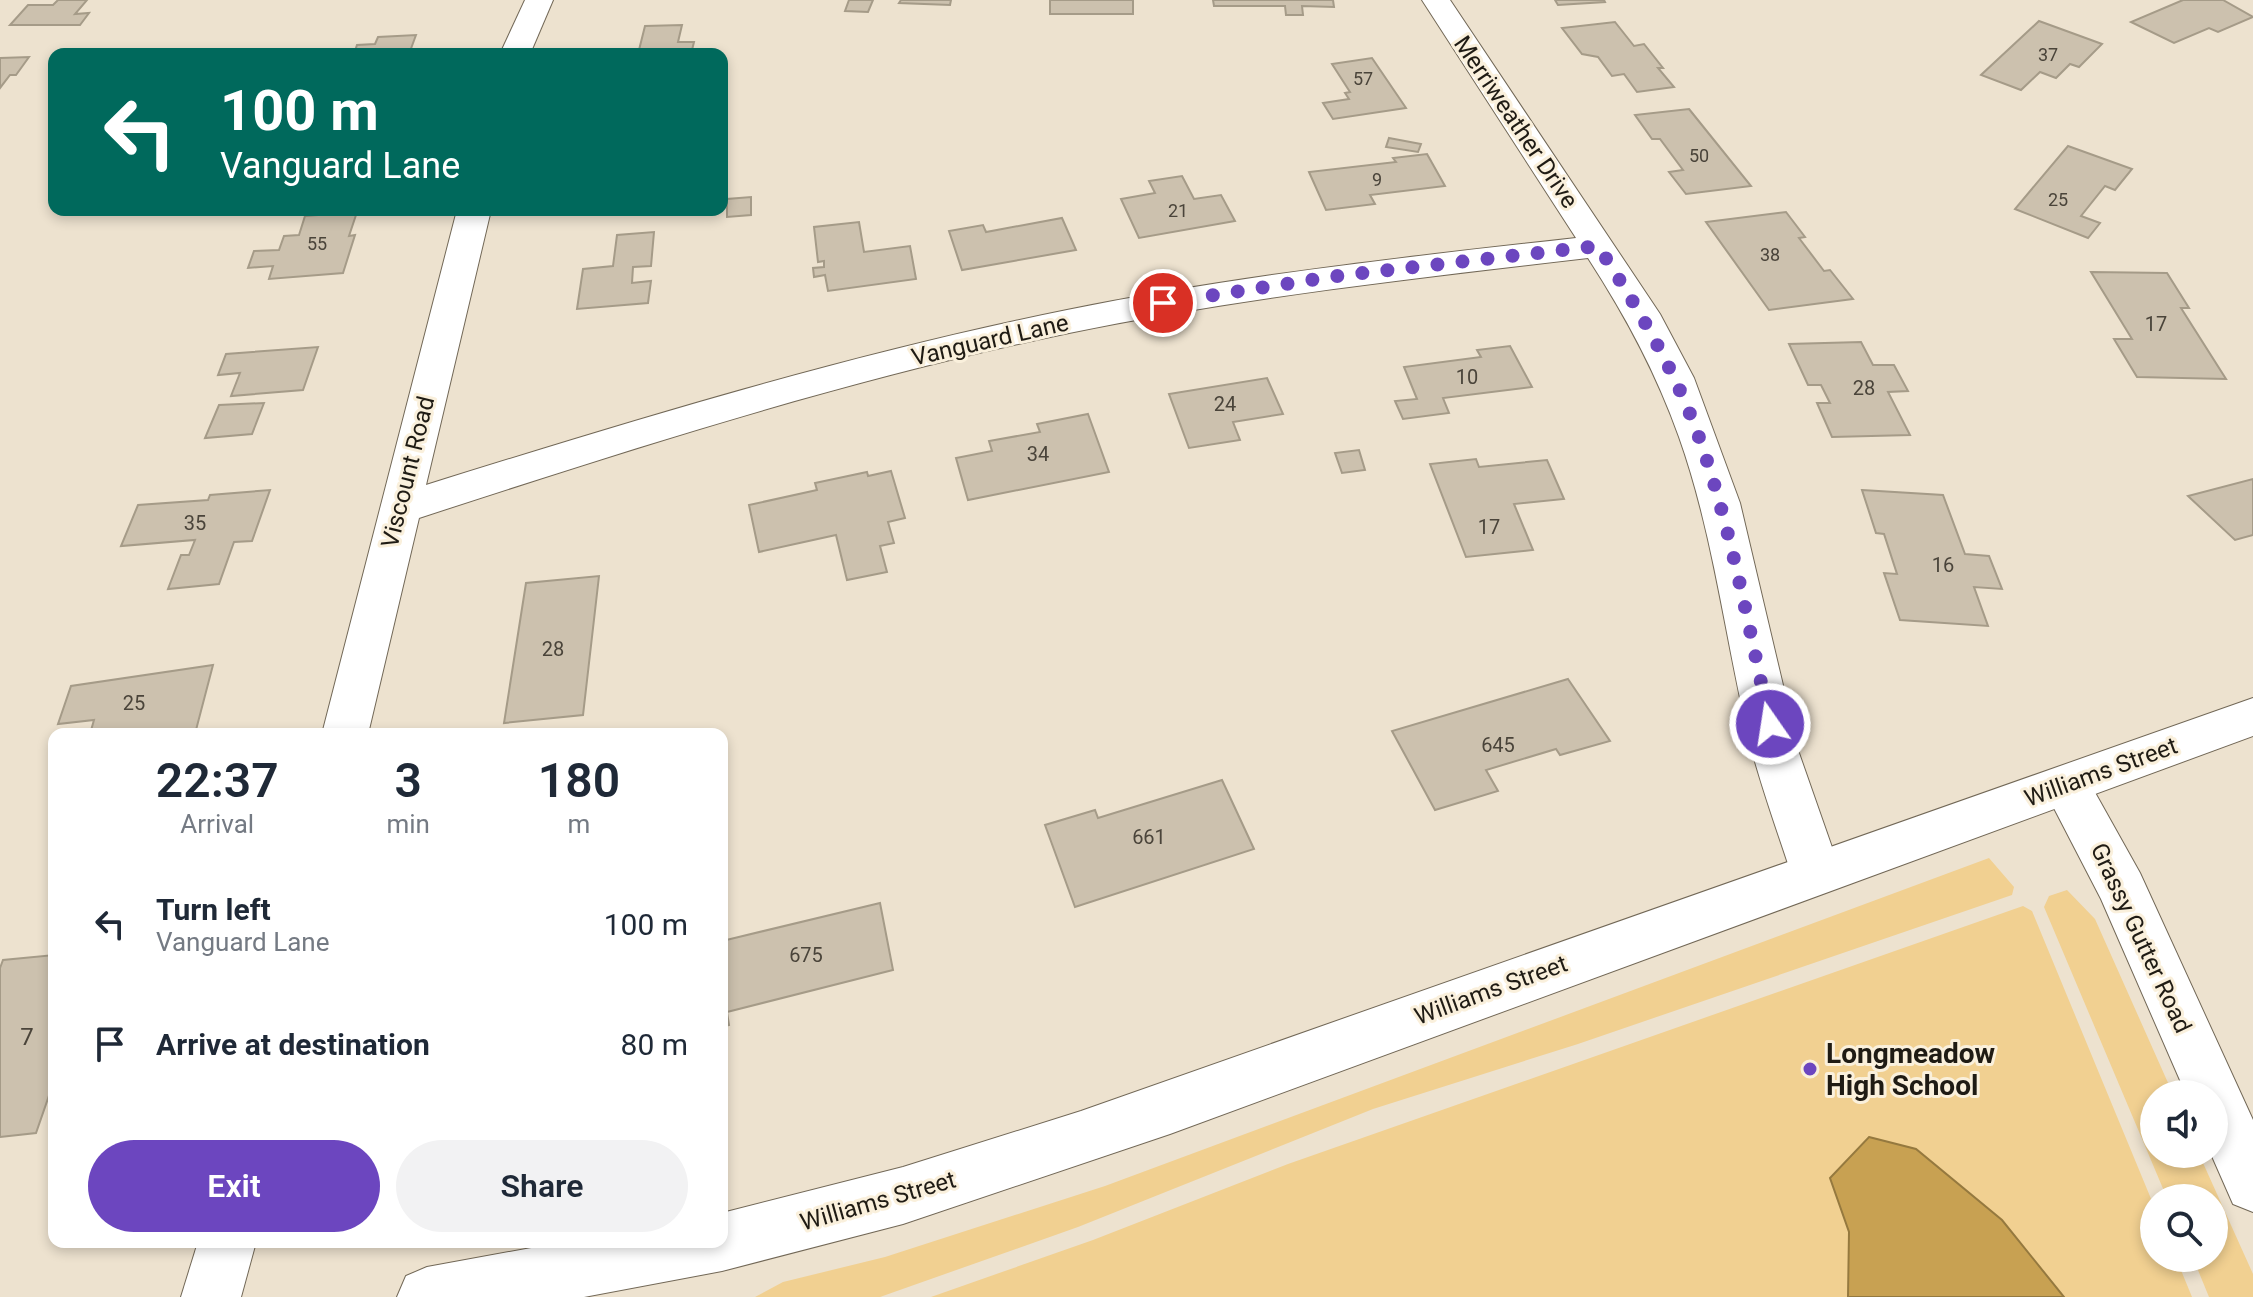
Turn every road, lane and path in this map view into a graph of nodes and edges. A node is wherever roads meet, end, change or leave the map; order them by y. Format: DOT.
graph roads {
  1 [pos="539,0"];
  2 [pos="1436,0"];
  3 [pos="518,48"];
  4 [pos="472,216"];
  5 [pos="1598,246"];
  6 [pos="399,509"];
  7 [pos="2253,717"];
  8 [pos="346,728"];
  9 [pos="2066,785"];
  10 [pos="1816,873"];
  11 [pos="2207,1080"];
  12 [pos="2228,1127"];
  13 [pos="2253,1184"];
  14 [pos="728,1241"];
  15 [pos="225,1248"];
  16 [pos="690,1248"];
  17 [pos="211,1297"];
  18 [pos="427,1297"];
  1 -- 3 [label="street"];
  2 -- 5 [label="street, Merriweather Drive"];
  4 -- 6 [label="street, Viscount Road"];
  5 -- 6 [label="street, Vanguard Lane"];
  5 -- 10 [label="street, Merriweather Drive"];
  6 -- 8 [label="street, Viscount Road"];
  7 -- 9 [label="street, Williams Street"];
  9 -- 10 [label="street, Williams Street"];
  9 -- 11 [label="street, Grassy Gutter Road"];
  10 -- 14 [label="street, Williams Street"];
  12 -- 13 [label="street, Grassy Gutter Road"];
  15 -- 17 [label="street"];
  16 -- 18 [label="street, Williams Street"];
}
